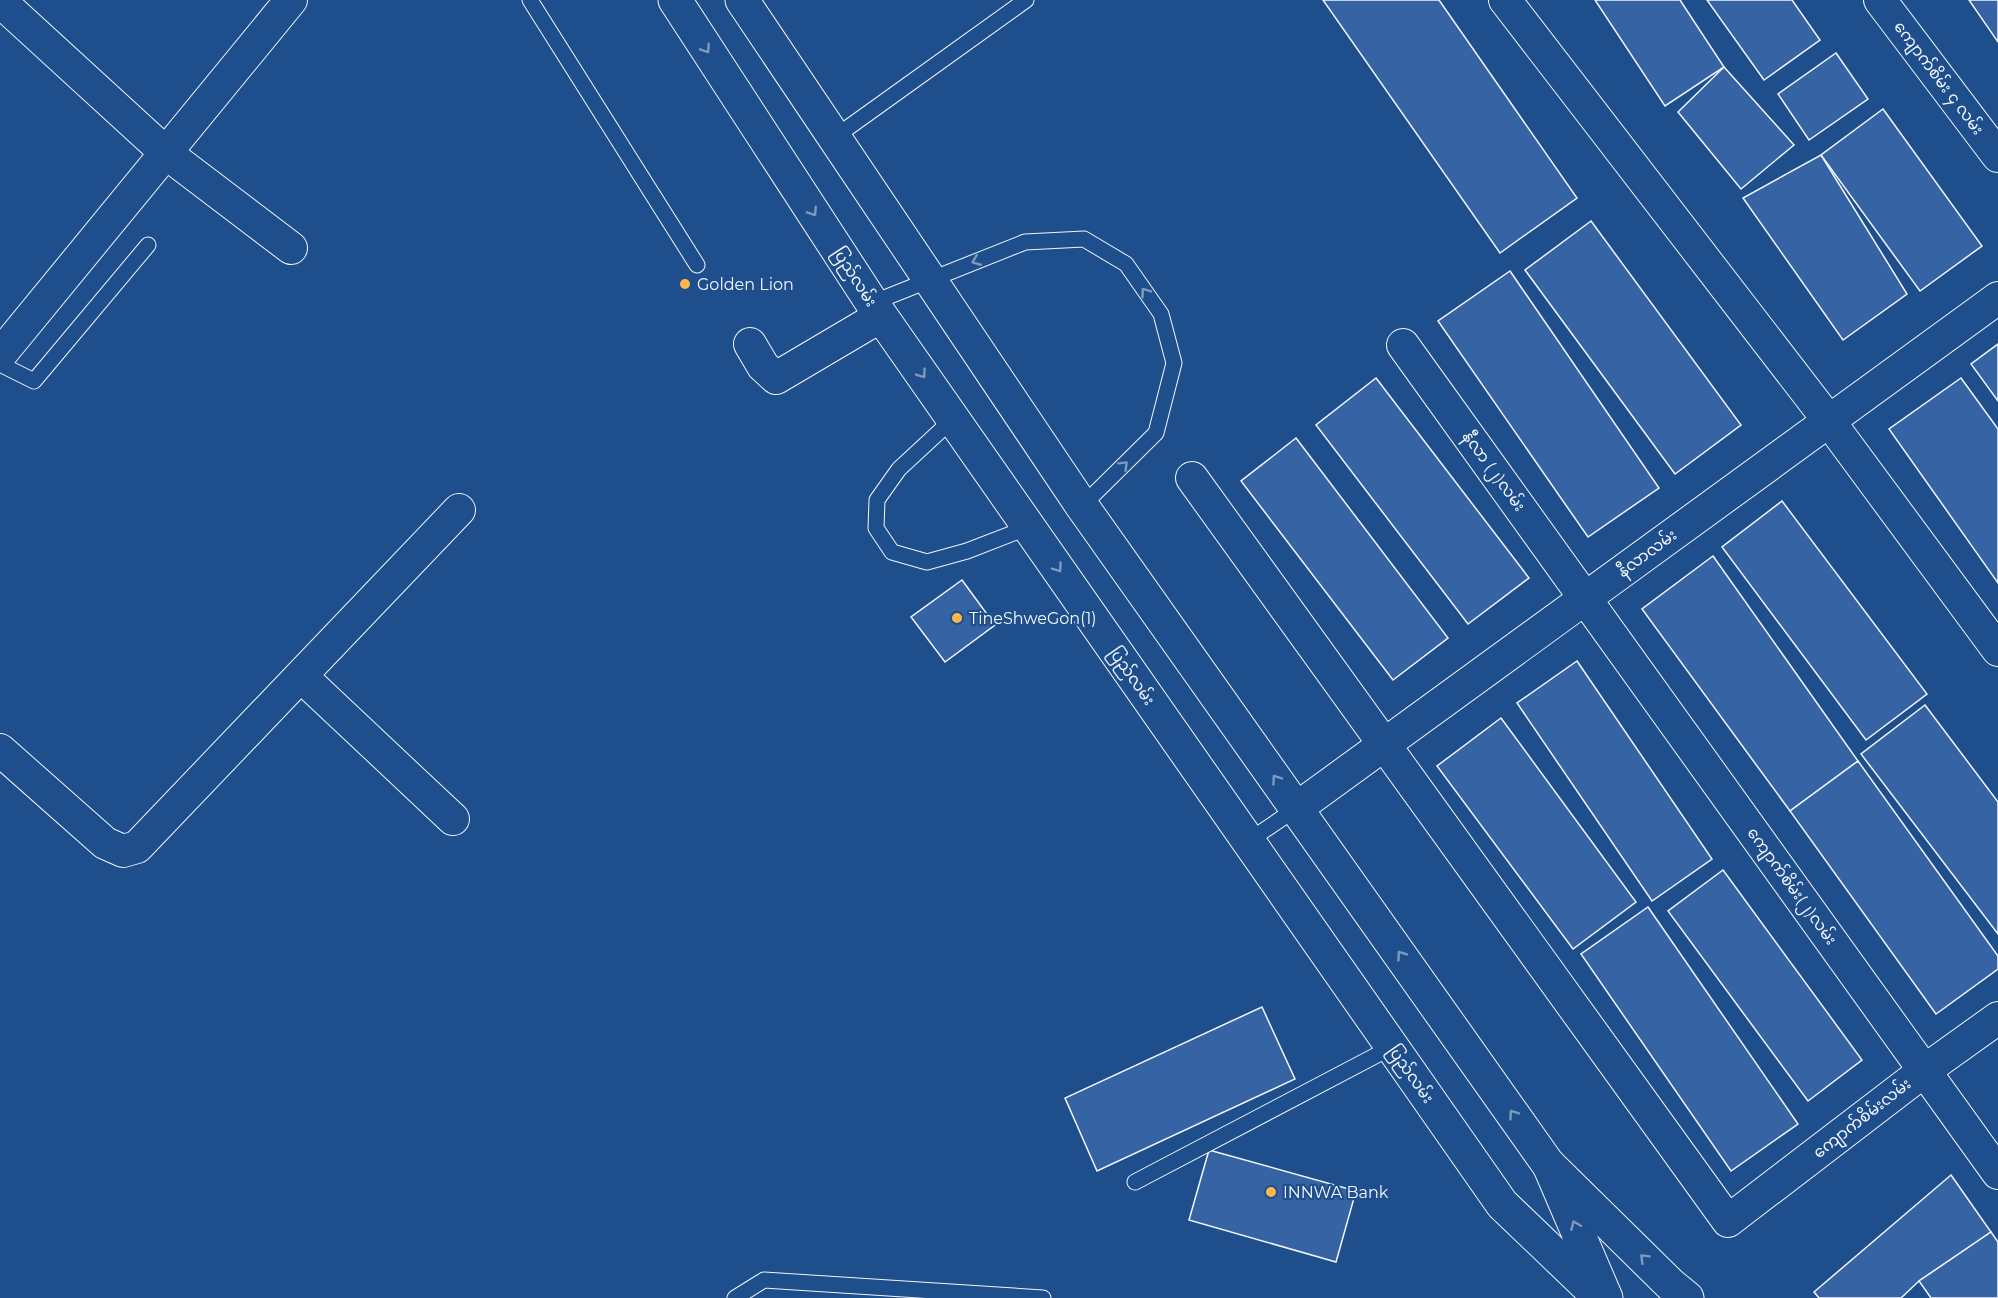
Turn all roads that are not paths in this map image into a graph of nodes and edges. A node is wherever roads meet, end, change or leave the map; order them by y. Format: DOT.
graph roads {
  1 [pos="291,0"];
  2 [pos="530,0"];
  3 [pos="675,0"];
  4 [pos="742,0"];
  5 [pos="1026,0"];
  6 [pos="1505,0"];
  7 [pos="1880,0"];
  8 [pos="0,1"];
  9 [pos="835,136"];
  10 [pos="166,153"];
  11 [pos="1998,156"];
  12 [pos="148,245"];
  13 [pos="291,248"];
  14 [pos="697,266"];
  15 [pos="930,279"];
  16 [pos="1998,298"];
  17 [pos="877,309"];
  18 [pos="750,344"];
  19 [pos="1403,345"];
  20 [pos="0,355"];
  21 [pos="0,364"];
  22 [pos="953,419"];
  23 [pos="1829,421"];
  24 [pos="1192,478"];
  25 [pos="1082,506"];
  26 [pos="459,510"];
  27 [pos="1029,527"];
  28 [pos="1585,598"];
  29 [pos="1998,650"];
  30 [pos="301,676"];
  31 [pos="1383,745"];
  32 [pos="0,750"];
  33 [pos="1297,808"];
  34 [pos="453,819"];
  35 [pos="1247,842"];
  36 [pos="1998,1018"];
  37 [pos="1392,1047"];
  38 [pos="1924,1071"];
  39 [pos="1548,1164"];
  40 [pos="1998,1173"];
  41 [pos="1135,1182"];
  42 [pos="735,1298"];
  43 [pos="1042,1298"];
  44 [pos="1600,1298"];
  45 [pos="1606,1298"];
  46 [pos="1687,1298"];
  1 -- 10 [label="street"];
  2 -- 14 [label="lane"];
  3 -- 17 [label="main road, ပြည်လမ်း, one-way"];
  4 -- 9 [label="main road"];
  5 -- 9 [label="lane"];
  6 -- 23 [label="street"];
  7 -- 11 [label="street, ကျောက်စိမ်း ၄ လမ်း"];
  8 -- 10 [label="street"];
  9 -- 15 [label="main road"];
  10 -- 13 [label="street"];
  10 -- 20 [label="street"];
  12 -- 21 [label="lane"];
  15 -- 17 [label="lane"];
  15 -- 25 [label="main road"];
  25 -- 15 [label="lane, one-way"];
  16 -- 23 [label="street, နီလာလမ်း"];
  17 -- 18 [label="street"];
  17 -- 22 [label="main road, ပြည်လမ်း, one-way"];
  19 -- 28 [label="street, နီလာ (၂)လမ်း"];
  22 -- 27 [label="main road, ပြည်လမ်း"];
  22 -- 27 [label="lane"];
  23 -- 28 [label="street, နီလာလမ်း"];
  23 -- 29 [label="street"];
  24 -- 31 [label="street"];
  33 -- 25 [label="main road, one-way"];
  26 -- 30 [label="street"];
  27 -- 35 [label="main road, ပြည်လမ်း, one-way"];
  28 -- 31 [label="street, နီလာလမ်း"];
  28 -- 38 [label="street, ကျောက်စိမ်း(၂)လမ်း"];
  30 -- 32 [label="street"];
  30 -- 34 [label="street"];
  31 -- 33 [label="street, နီလာလမ်း"];
  31 -- 38 [label="street, ကျောက်စိမ်းလမ်း"];
  33 -- 35 [label="lane"];
  39 -- 33 [label="main road, one-way"];
  35 -- 37 [label="main road, ပြည်လမ်း"];
  36 -- 38 [label="street, ကျောက်စိမ်းလမ်း"];
  37 -- 41 [label="lane"];
  37 -- 44 [label="main road, ပြည်လမ်း"];
  38 -- 40 [label="street, ကျောက်စိမ်း(၂)လမ်း"];
  45 -- 39 [label="main road, one-way"];
  46 -- 39 [label="main road, one-way"];
  42 -- 43 [label="lane"];
}
